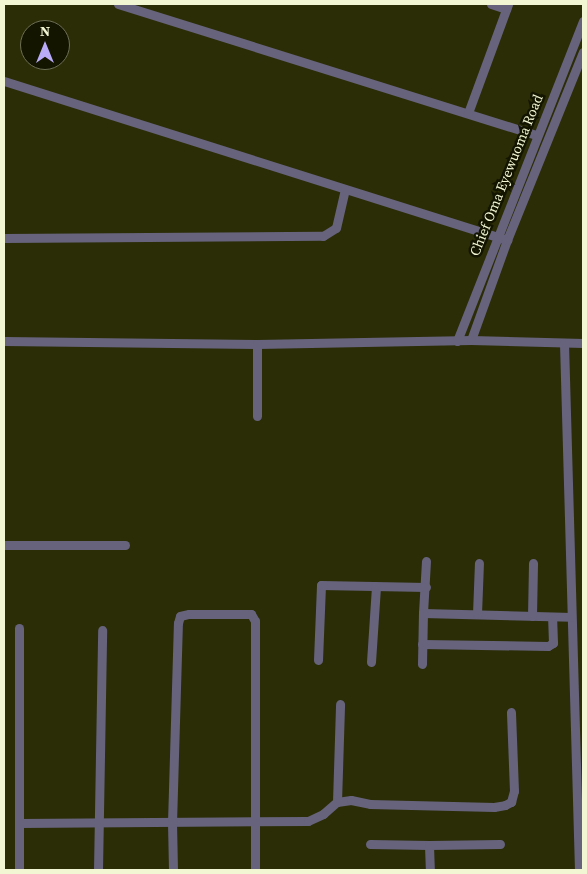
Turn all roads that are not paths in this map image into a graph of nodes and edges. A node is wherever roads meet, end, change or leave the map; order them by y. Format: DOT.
graph roads {
  1 [pos="118,4"];
  2 [pos="491,4"];
  3 [pos="507,6"];
  4 [pos="583,21"];
  5 [pos="583,52"];
  6 [pos="4,81"];
  7 [pos="468,112"];
  8 [pos="537,135"];
  9 [pos="346,190"];
  10 [pos="496,237"];
  11 [pos="4,238"];
  12 [pos="507,240"];
  13 [pos="471,340"];
  14 [pos="4,341"];
  15 [pos="457,341"];
  16 [pos="564,343"];
  17 [pos="583,343"];
  18 [pos="257,344"];
  19 [pos="257,416"];
  20 [pos="4,545"];
  21 [pos="125,545"];
  22 [pos="426,561"];
  23 [pos="479,563"];
  24 [pos="533,563"];
  25 [pos="376,586"];
  26 [pos="426,587"];
  27 [pos="423,614"];
  28 [pos="477,614"];
  29 [pos="532,616"];
  30 [pos="552,617"];
  31 [pos="571,617"];
  32 [pos="19,628"];
  33 [pos="102,630"];
  34 [pos="422,644"];
  35 [pos="318,660"];
  36 [pos="371,662"];
  37 [pos="422,664"];
  38 [pos="340,704"];
  39 [pos="511,712"];
  40 [pos="337,802"];
  41 [pos="19,823"];
  42 [pos="98,823"];
  43 [pos="172,823"];
  44 [pos="254,823"];
  45 [pos="370,844"];
  46 [pos="500,844"];
  47 [pos="430,845"];
  48 [pos="581,858"];
  49 [pos="20,870"];
  50 [pos="98,870"];
  51 [pos="173,870"];
  52 [pos="255,870"];
  53 [pos="430,870"];
  54 [pos="579,870"];
  1 -- 7 [label="street"];
  2 -- 3 [label="street"];
  3 -- 7 [label="street"];
  4 -- 8 [label="street, Chief Oma Eyewuoma Road"];
  5 -- 12 [label="street, Chief Oma Eyewuoma Road"];
  6 -- 9 [label="street"];
  7 -- 8 [label="street"];
  8 -- 10 [label="street, Chief Oma Eyewuoma Road"];
  9 -- 10 [label="street"];
  9 -- 11 [label="street"];
  10 -- 12 [label="street"];
  10 -- 15 [label="street, Chief Oma Eyewuoma Road"];
  12 -- 13 [label="street, Chief Oma Eyewuoma Road"];
  13 -- 15 [label="street"];
  13 -- 16 [label="street"];
  14 -- 18 [label="street"];
  15 -- 18 [label="street"];
  16 -- 17 [label="street"];
  16 -- 31 [label="street"];
  18 -- 19 [label="street"];
  20 -- 21 [label="street"];
  22 -- 26 [label="street"];
  23 -- 28 [label="street"];
  24 -- 29 [label="street"];
  25 -- 26 [label="street"];
  25 -- 35 [label="street"];
  25 -- 36 [label="street"];
  26 -- 27 [label="street"];
  27 -- 28 [label="street"];
  27 -- 34 [label="street"];
  28 -- 29 [label="street"];
  29 -- 30 [label="street"];
  30 -- 31 [label="street"];
  30 -- 34 [label="street"];
  31 -- 48 [label="street"];
  32 -- 41 [label="street"];
  33 -- 42 [label="street"];
  34 -- 37 [label="street"];
  38 -- 40 [label="street"];
  39 -- 40 [label="street"];
  40 -- 44 [label="street"];
  41 -- 42 [label="street"];
  41 -- 49 [label="street"];
  42 -- 43 [label="street"];
  42 -- 50 [label="street"];
  43 -- 44 [label="street"];
  43 -- 44 [label="street"];
  43 -- 51 [label="street"];
  44 -- 52 [label="street"];
  45 -- 47 [label="street"];
  46 -- 47 [label="street"];
  47 -- 53 [label="street"];
  48 -- 54 [label="street"];
}
